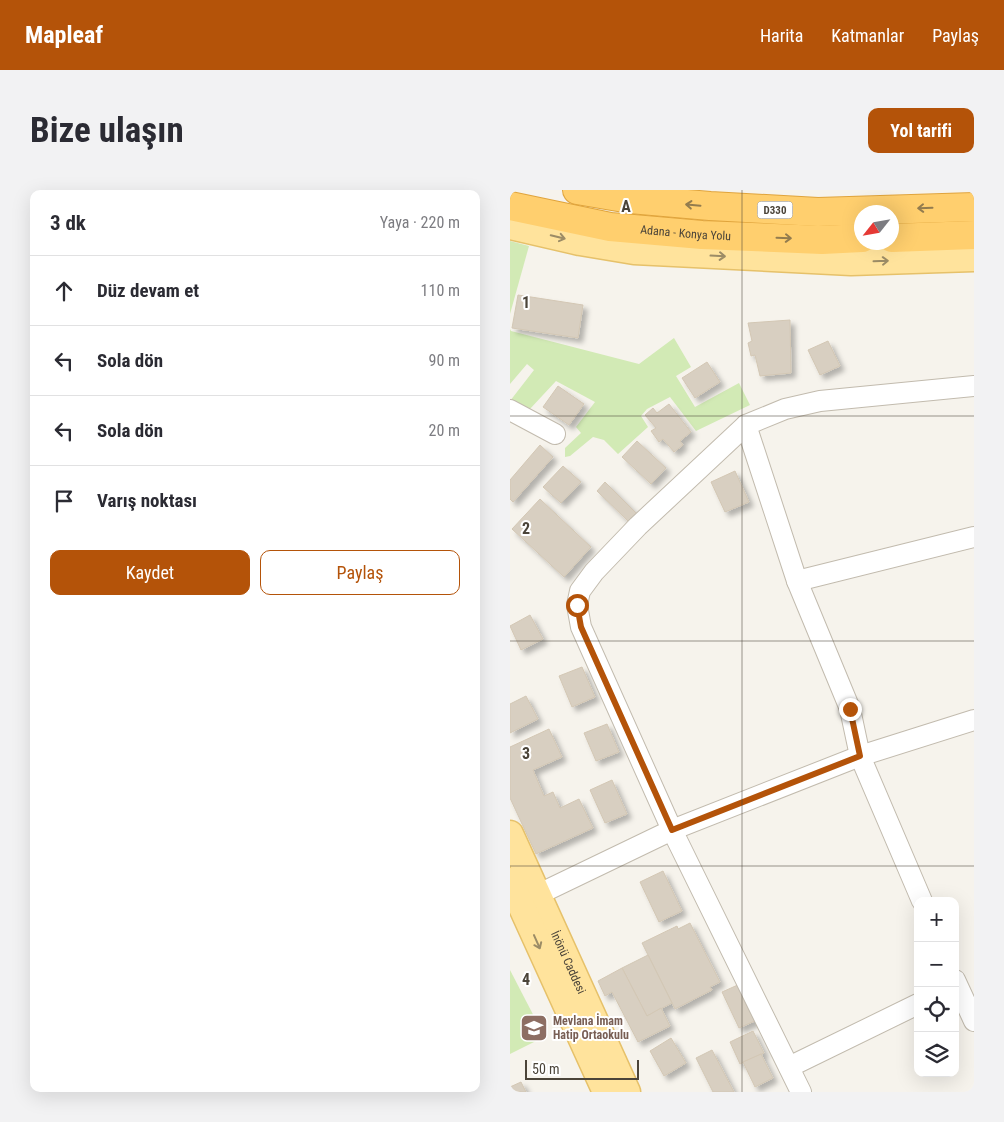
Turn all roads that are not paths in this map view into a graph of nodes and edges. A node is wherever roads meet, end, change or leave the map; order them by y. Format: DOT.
graph roads {
  1 [pos="578,190"];
  2 [pos="510,206"];
  3 [pos="974,207"];
  4 [pos="510,226"];
  5 [pos="974,235"];
  6 [pos="854,238"];
  7 [pos="899,238"];
  8 [pos="974,258"];
  9 [pos="974,386"];
  10 [pos="510,410"];
  11 [pos="746,425"];
  12 [pos="555,434"];
  13 [pos="974,537"];
  14 [pos="797,581"];
  15 [pos="974,720"];
  16 [pos="860,756"];
  17 [pos="672,830"];
  18 [pos="510,834"];
  19 [pos="522,893"];
  20 [pos="920,897"];
  21 [pos="960,982"];
  22 [pos="914,1006"];
  23 [pos="974,1021"];
  24 [pos="789,1067"];
  25 [pos="606,1092"];
  26 [pos="627,1092"];
  27 [pos="801,1092"];
  3 -- 1 [label="highway, D330, one-way"];
  2 -- 6 [label="highway, Adana - Konya Yolu / D330, one-way"];
  4 -- 8 [label="main road, one-way"];
  5 -- 7 [label="highway"];
  9 -- 11 [label="street"];
  10 -- 12 [label="street"];
  11 -- 14 [label="street"];
  11 -- 17 [label="street"];
  13 -- 14 [label="street"];
  14 -- 16 [label="street"];
  15 -- 16 [label="street"];
  16 -- 17 [label="street"];
  16 -- 20 [label="street"];
  17 -- 19 [label="street"];
  17 -- 24 [label="street"];
  18 -- 19 [label="main road, İnönü Caddesi"];
  19 -- 25 [label="main road, İnönü Caddesi, one-way"];
  19 -- 26 [label="main road, İnönü Caddesi"];
  21 -- 23 [label="street"];
  22 -- 24 [label="street"];
  24 -- 27 [label="street"];
}
